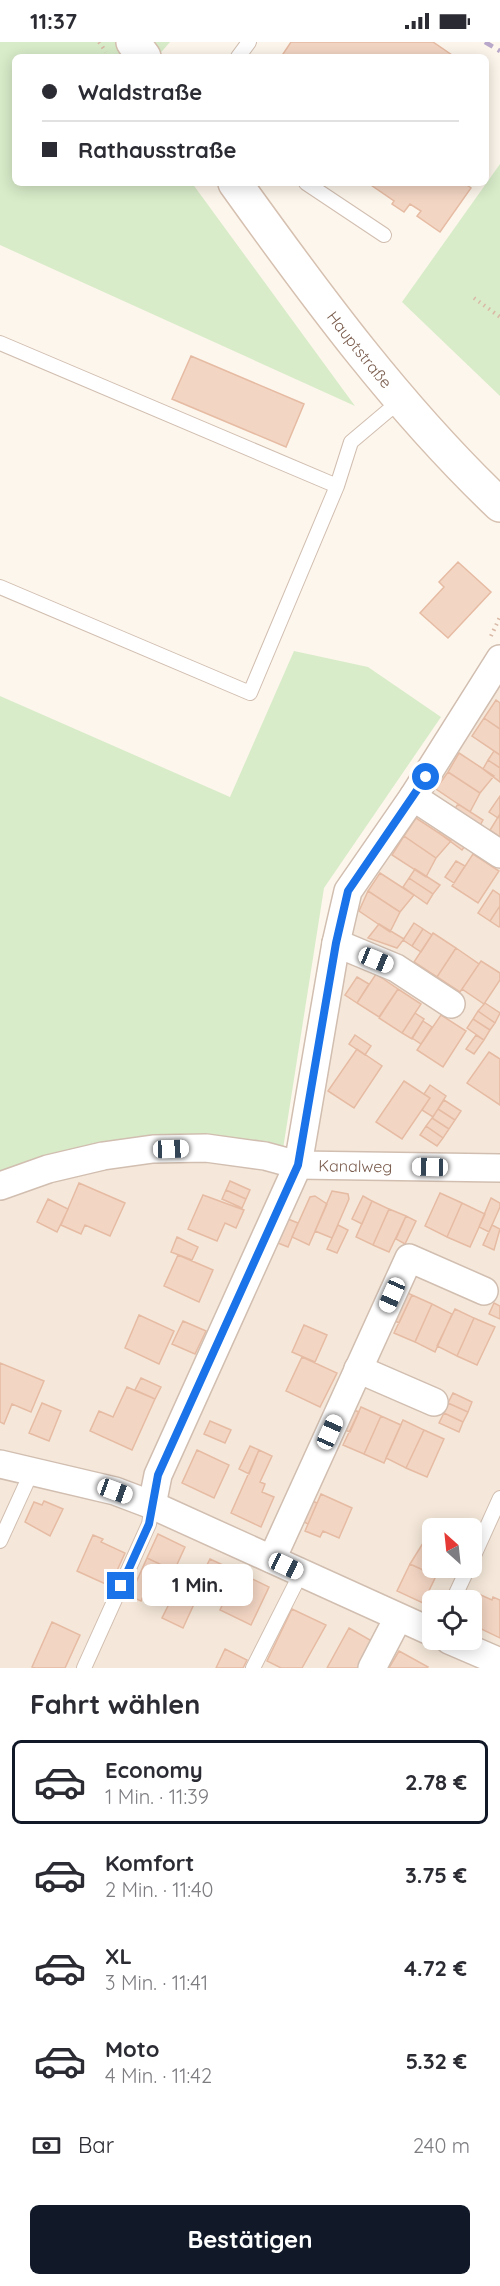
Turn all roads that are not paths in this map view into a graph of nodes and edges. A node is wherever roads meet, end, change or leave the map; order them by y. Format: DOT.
graph roads {
  1 [pos="238,186"];
  2 [pos="310,186"];
  3 [pos="384,235"];
  4 [pos="0,343"];
  5 [pos="402,399"];
  6 [pos="337,486"];
  7 [pos="500,506"];
  8 [pos="0,587"];
  9 [pos="497,672"];
  10 [pos="413,797"];
  11 [pos="500,854"];
  12 [pos="336,943"];
  13 [pos="451,1004"];
  14 [pos="298,1165"];
  15 [pos="499,1165"];
  16 [pos="0,1186"];
  17 [pos="484,1291"];
  18 [pos="358,1369"];
  19 [pos="434,1402"];
  20 [pos="0,1464"];
  21 [pos="32,1471"];
  22 [pos="500,1498"];
  23 [pos="152,1505"];
  24 [pos="482,1538"];
  25 [pos="0,1541"];
  26 [pos="272,1560"];
  27 [pos="301,1573"];
  28 [pos="398,1618"];
  29 [pos="422,1628"];
  30 [pos="472,1650"];
  31 [pos="500,1662"];
  32 [pos="84,1668"];
  33 [pos="254,1668"];
  34 [pos="372,1668"];
  1 -- 5 [label="street, Hauptstraße"];
  2 -- 3 [label="lane"];
  4 -- 6 [label="lane"];
  5 -- 6 [label="lane"];
  5 -- 7 [label="street, Hauptstraße"];
  6 -- 8 [label="lane"];
  9 -- 10 [label="street"];
  10 -- 11 [label="street"];
  10 -- 12 [label="street"];
  12 -- 13 [label="street"];
  12 -- 14 [label="street"];
  14 -- 15 [label="street, Kanalweg"];
  14 -- 16 [label="street, Kanalweg"];
  14 -- 23 [label="street"];
  17 -- 18 [label="street"];
  18 -- 19 [label="street"];
  18 -- 26 [label="street"];
  20 -- 21 [label="street"];
  21 -- 23 [label="street"];
  21 -- 25 [label="lane"];
  22 -- 24 [label="lane"];
  23 -- 26 [label="street"];
  23 -- 32 [label="lane"];
  26 -- 27 [label="street"];
  27 -- 28 [label="street"];
  27 -- 33 [label="lane"];
  28 -- 29 [label="street"];
  28 -- 34 [label="street"];
  30 -- 31 [label="street"];
}
